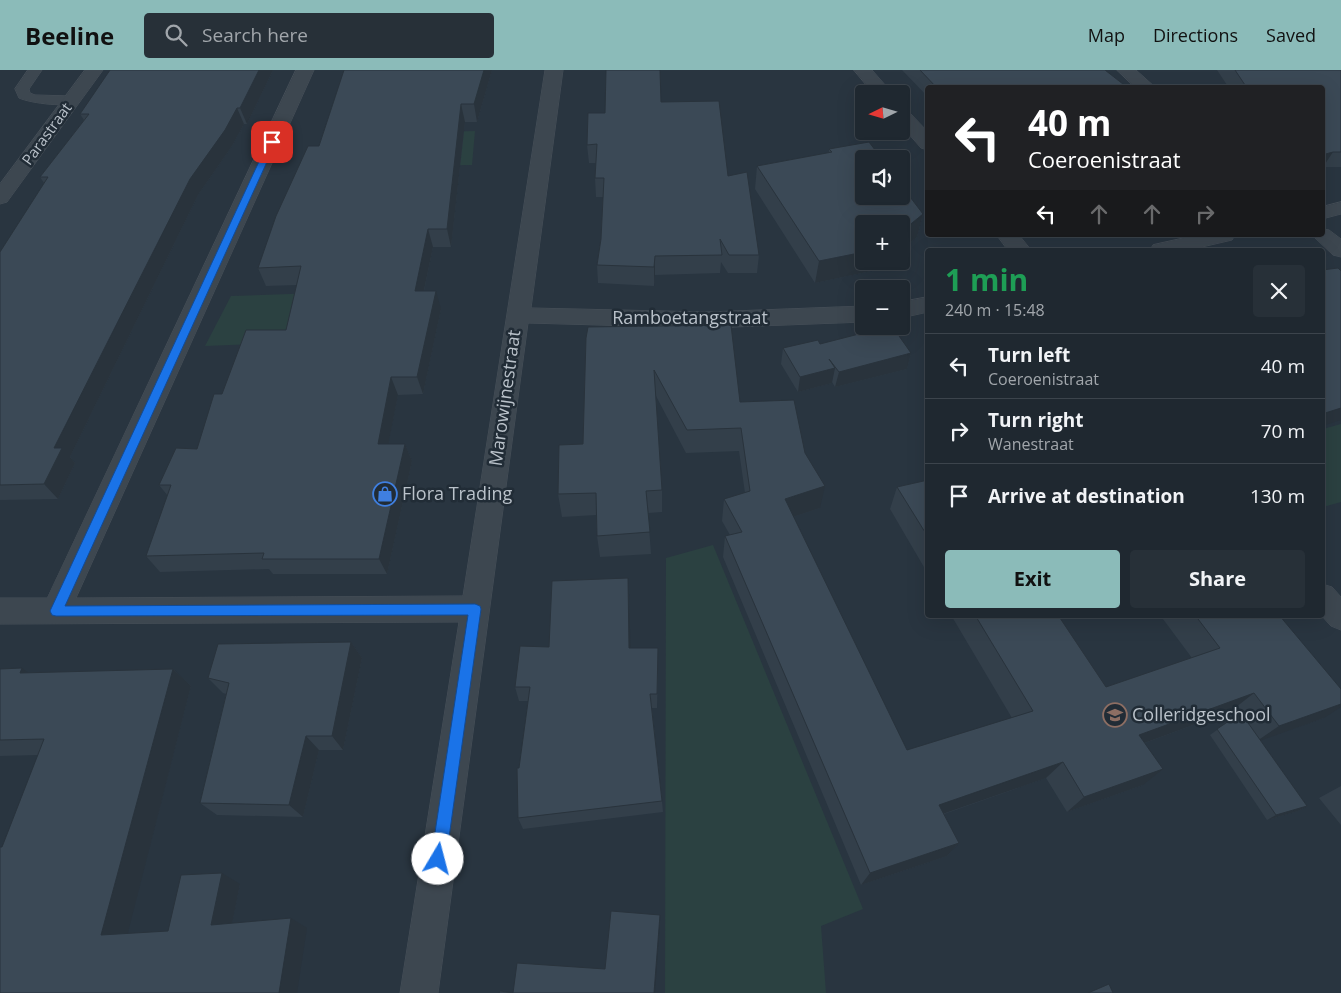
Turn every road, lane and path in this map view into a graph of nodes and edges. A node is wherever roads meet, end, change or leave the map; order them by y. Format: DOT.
graph roads {
  1 [pos="35,70"];
  2 [pos="94,70"];
  3 [pos="305,70"];
  4 [pos="554,70"];
  5 [pos="863,70"];
  6 [pos="1126,70"];
  7 [pos="876,85"];
  8 [pos="1144,85"];
  9 [pos="72,100"];
  10 [pos="910,124"];
  11 [pos="925,141"];
  12 [pos="0,198"];
  13 [pos="1341,208"];
  14 [pos="1325,212"];
  15 [pos="1009,237"];
  16 [pos="1216,237"];
  17 [pos="1325,237"];
  18 [pos="1018,248"];
  19 [pos="1170,248"];
  20 [pos="1341,250"];
  21 [pos="925,305"];
  22 [pos="910,308"];
  23 [pos="855,314"];
  24 [pos="517,315"];
  25 [pos="1325,599"];
  26 [pos="475,609"];
  27 [pos="0,611"];
  28 [pos="56,611"];
  29 [pos="1341,617"];
  30 [pos="419,993"];
  1 -- 9 [label="lane"];
  2 -- 9 [label="street, Parastraat"];
  3 -- 28 [label="street"];
  4 -- 24 [label="street, Marowijnestraat"];
  5 -- 7 [label="street"];
  6 -- 8 [label="street"];
  9 -- 12 [label="street, Parastraat"];
  10 -- 11 [label="street"];
  13 -- 14 [label="street"];
  15 -- 18 [label="street"];
  16 -- 19 [label="street"];
  17 -- 20 [label="street"];
  21 -- 22 [label="street"];
  23 -- 24 [label="street, Ramboetangstraat"];
  24 -- 26 [label="street, Marowijnestraat"];
  25 -- 29 [label="street"];
  26 -- 28 [label="street"];
  26 -- 30 [label="street, Marowijnestraat"];
  27 -- 28 [label="street"];
}
